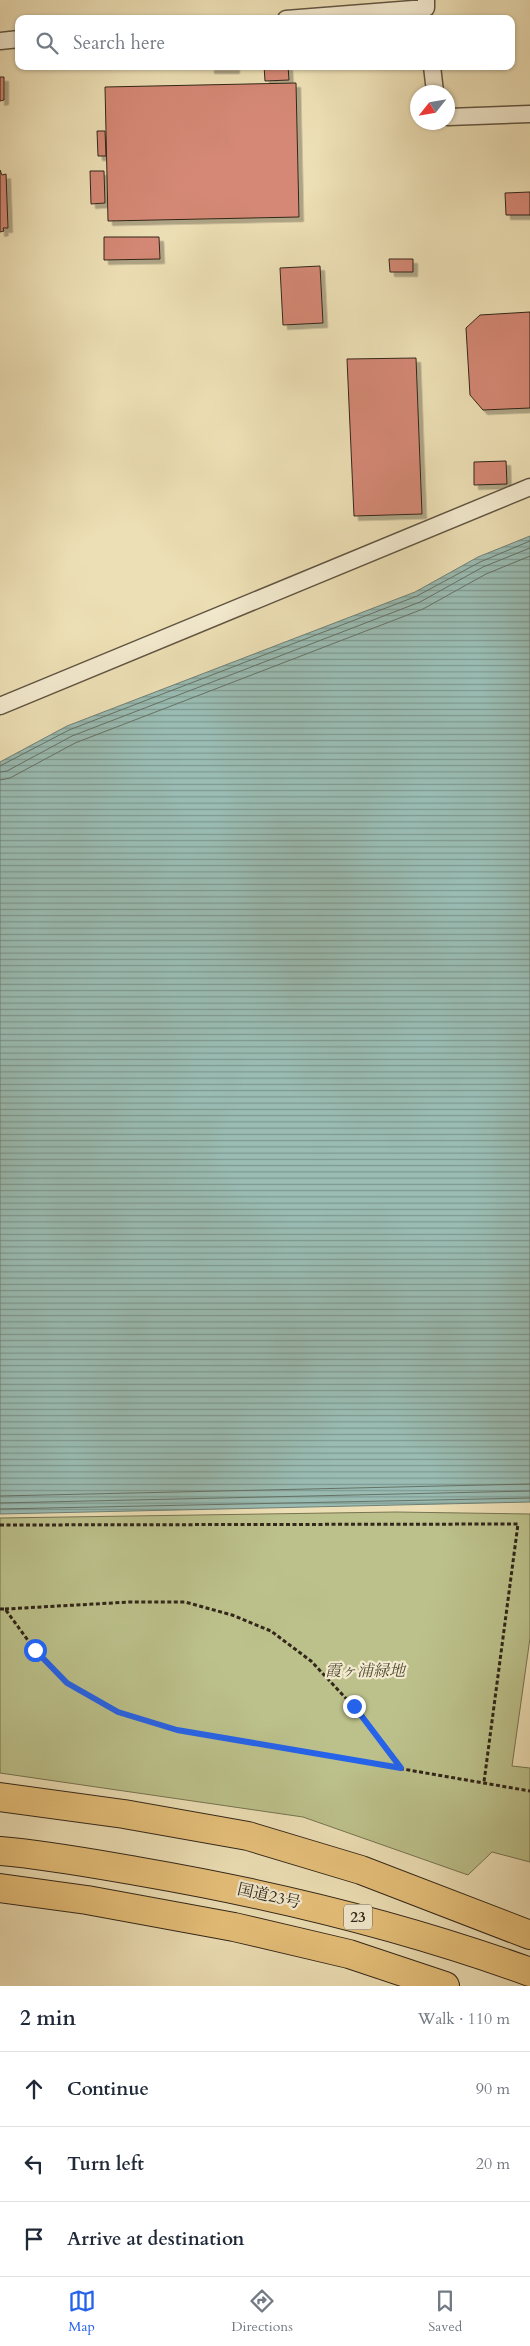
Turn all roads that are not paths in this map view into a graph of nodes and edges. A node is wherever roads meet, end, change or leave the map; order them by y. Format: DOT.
graph roads {
  1 [pos="426,9"];
  2 [pos="342,15"];
  3 [pos="15,39"];
  4 [pos="0,40"];
  5 [pos="432,70"];
  6 [pos="434,85"];
  7 [pos="530,114"];
  8 [pos="455,117"];
  9 [pos="530,487"];
  10 [pos="0,706"];
  11 [pos="0,1797"];
  12 [pos="0,1851"];
  13 [pos="0,1888"];
  14 [pos="530,1935"];
  15 [pos="530,1972"];
  16 [pos="445,1986"];
  1 -- 2 [label="lane"];
  3 -- 4 [label="lane"];
  5 -- 6 [label="lane"];
  7 -- 8 [label="lane"];
  9 -- 10 [label="lane"];
  11 -- 14 [label="highway"];
  12 -- 15 [label="highway, 国道23号 / 23"];
  13 -- 16 [label="highway, 23"];
}
